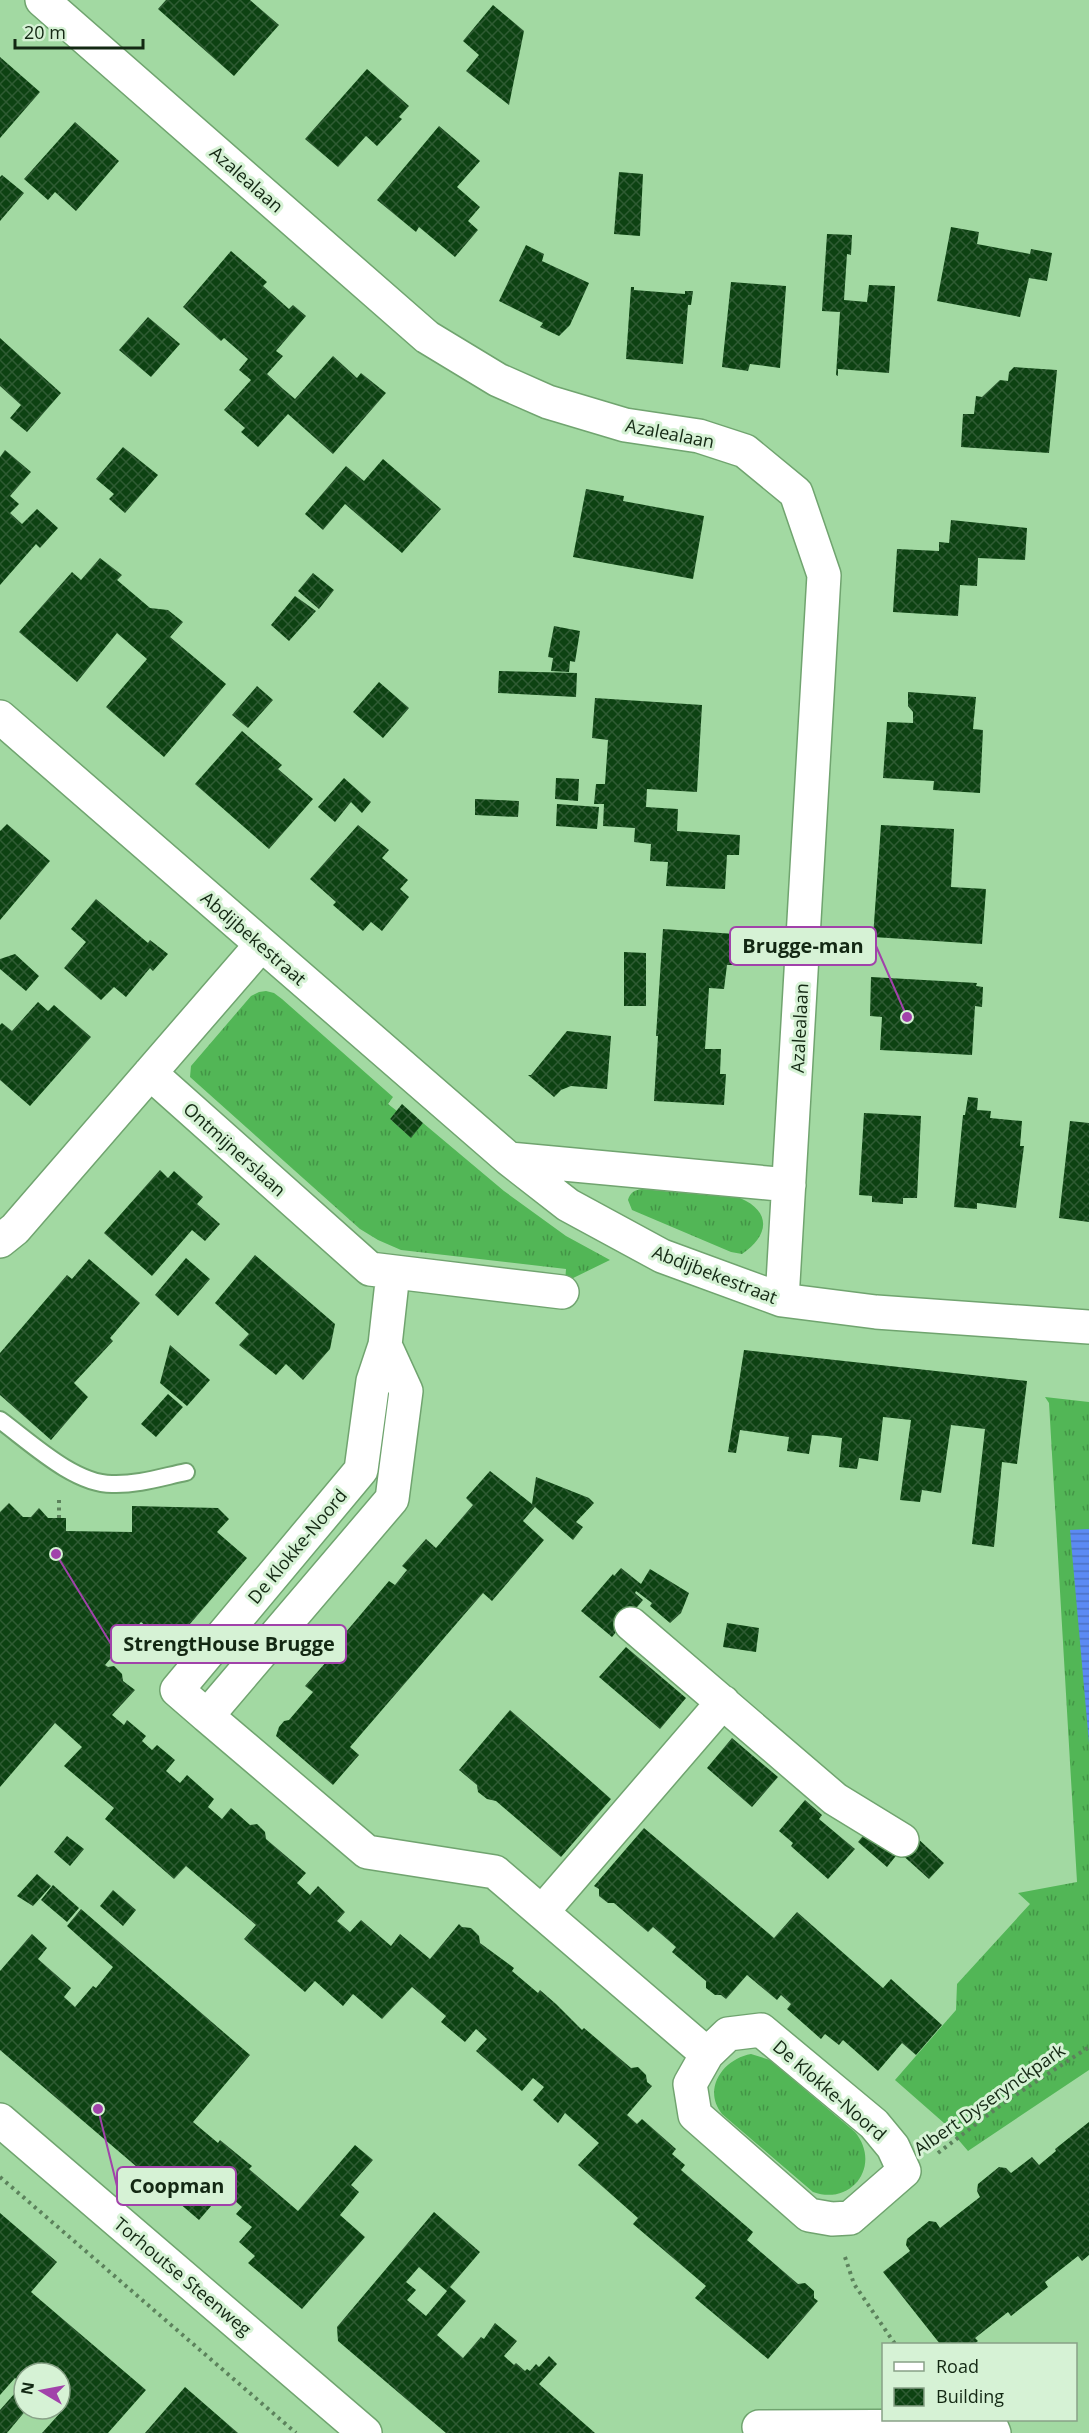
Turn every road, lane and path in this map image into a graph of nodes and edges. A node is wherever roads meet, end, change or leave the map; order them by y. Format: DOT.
graph roads {
  1 [pos="42,0"];
  2 [pos="0,717"];
  3 [pos="261,945"];
  4 [pos="150,1073"];
  5 [pos="509,1159"];
  6 [pos="789,1185"];
  7 [pos="0,1241"];
  8 [pos="393,1272"];
  9 [pos="562,1292"];
  10 [pos="782,1300"];
  11 [pos="1089,1327"];
  12 [pos="385,1345"];
  13 [pos="0,1420"];
  14 [pos="186,1472"];
  15 [pos="59,1498"];
  16 [pos="58,1518"];
  17 [pos="631,1624"];
  18 [pos="723,1702"];
  19 [pos="207,1716"];
  20 [pos="902,1840"];
  21 [pos="542,1912"];
  22 [pos="1089,2047"];
  23 [pos="707,2054"];
  24 [pos="0,2120"];
  25 [pos="904,2171"];
  26 [pos="0,2177"];
  27 [pos="832,2219"];
  28 [pos="894,2343"];
  29 [pos="759,2427"];
  30 [pos="296,2433"];
  31 [pos="365,2433"];
  32 [pos="994,2433"];
  1 -- 6 [label="street, Azalealaan"];
  2 -- 3 [label="street, Abdijbekestraat"];
  3 -- 4 [label="street"];
  3 -- 5 [label="street, Abdijbekestraat"];
  4 -- 7 [label="street"];
  4 -- 8 [label="street, Ontmijnerslaan"];
  5 -- 6 [label="street"];
  5 -- 10 [label="street, Abdijbekestraat"];
  6 -- 10 [label="street, Azalealaan"];
  8 -- 9 [label="street"];
  8 -- 12 [label="street, De Klokke-Noord"];
  10 -- 11 [label="street, Abdijbekestraat"];
  12 -- 19 [label="street"];
  12 -- 19 [label="street, De Klokke-Noord"];
  13 -- 14 [label="lane"];
  15 -- 16 [label="path"];
  17 -- 18 [label="street"];
  18 -- 20 [label="street"];
  18 -- 21 [label="street"];
  19 -- 21 [label="street, De Klokke-Noord"];
  21 -- 23 [label="street, De Klokke-Noord"];
  22 -- 25 [label="path, Albert Dyserynckpark"];
  23 -- 25 [label="street, De Klokke-Noord"];
  23 -- 27 [label="street, De Klokke-Noord"];
  24 -- 31 [label="street, Torhoutse Steenweg"];
  25 -- 27 [label="street"];
  26 -- 30 [label="path"];
  27 -- 28 [label="path"];
  29 -- 32 [label="street"];
}
